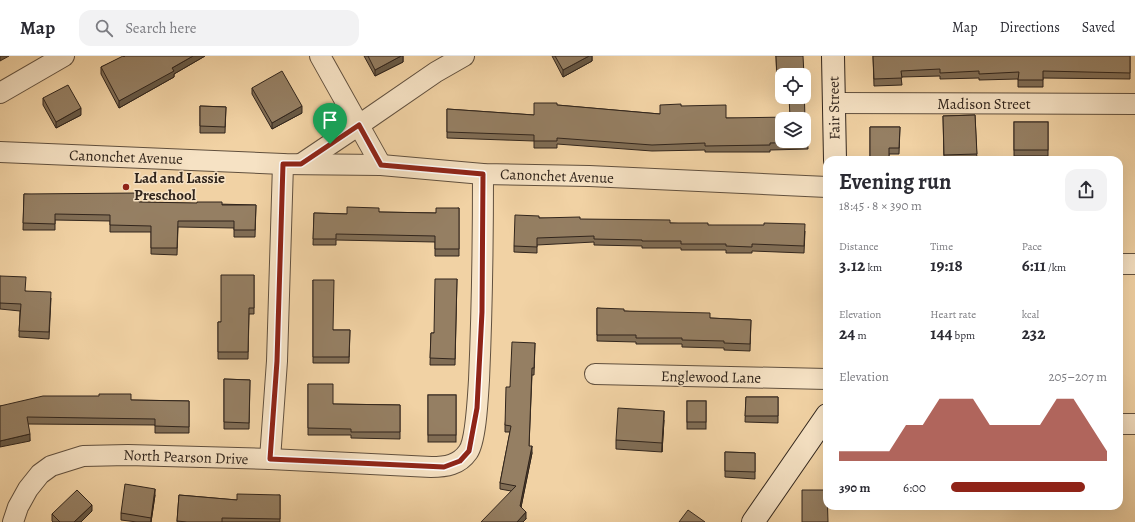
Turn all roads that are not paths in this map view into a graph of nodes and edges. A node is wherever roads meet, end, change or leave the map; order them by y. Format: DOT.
graph roads {
  1 [pos="64,56"];
  2 [pos="320,56"];
  3 [pos="464,56"];
  4 [pos="833,56"];
  5 [pos="0,93"];
  6 [pos="834,103"];
  7 [pos="1135,104"];
  8 [pos="359,125"];
  9 [pos="0,152"];
  10 [pos="835,156"];
  11 [pos="292,164"];
  12 [pos="381,165"];
  13 [pos="483,174"];
  14 [pos="823,187"];
  15 [pos="1123,264"];
  16 [pos="1135,264"];
  17 [pos="594,374"];
  18 [pos="823,379"];
  19 [pos="823,424"];
  20 [pos="1123,424"];
  21 [pos="1135,424"];
  22 [pos="270,459"];
  23 [pos="13,522"];
  24 [pos="753,522"];
  1 -- 5 [label="street"];
  2 -- 8 [label="street"];
  3 -- 8 [label="street"];
  4 -- 6 [label="street, Fair Street"];
  6 -- 7 [label="street, Madison Street"];
  6 -- 10 [label="street, Fair Street"];
  8 -- 11 [label="street"];
  8 -- 12 [label="street"];
  9 -- 11 [label="street, Canonchet Avenue"];
  11 -- 12 [label="street, Canonchet Avenue"];
  11 -- 22 [label="street"];
  12 -- 13 [label="street, Canonchet Avenue"];
  13 -- 14 [label="street, Canonchet Avenue"];
  13 -- 22 [label="street, North Pearson Drive"];
  15 -- 16 [label="street"];
  17 -- 18 [label="street, Englewood Lane"];
  19 -- 24 [label="street"];
  20 -- 21 [label="street"];
  22 -- 23 [label="street, North Pearson Drive"];
}
